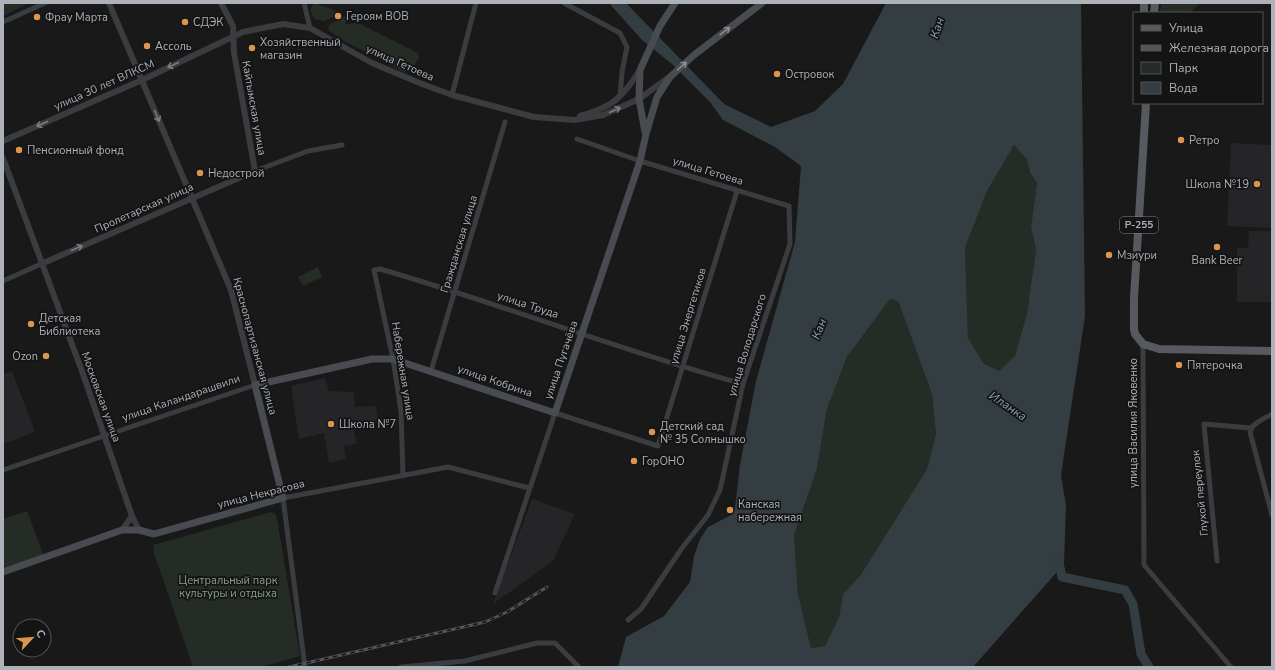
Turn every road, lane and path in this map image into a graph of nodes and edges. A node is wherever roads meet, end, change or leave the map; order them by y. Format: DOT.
graph roads {
  1 [pos="45,3"];
  2 [pos="109,3"];
  3 [pos="221,3"];
  4 [pos="304,3"];
  5 [pos="476,3"];
  6 [pos="564,3"];
  7 [pos="674,3"];
  8 [pos="762,3"];
  9 [pos="35,5"];
  10 [pos="3,22"];
  11 [pos="310,28"];
  12 [pos="234,36"];
  13 [pos="640,70"];
  14 [pos="670,77"];
  15 [pos="142,80"];
  16 [pos="452,95"];
  17 [pos="620,98"];
  18 [pos="639,99"];
  19 [pos="1146,104"];
  20 [pos="563,120"];
  21 [pos="505,122"];
  22 [pos="646,134"];
  23 [pos="577,139"];
  24 [pos="3,141"];
  25 [pos="342,145"];
  26 [pos="3,158"];
  27 [pos="640,161"];
  28 [pos="255,171"];
  29 [pos="737,191"];
  30 [pos="192,197"];
  31 [pos="789,206"];
  32 [pos="42,264"];
  33 [pos="374,270"];
  34 [pos="3,281"];
  35 [pos="455,291"];
  36 [pos="582,333"];
  37 [pos="1144,344"];
  38 [pos="1272,351"];
  39 [pos="392,359"];
  40 [pos="682,368"];
  41 [pos="431,371"];
  42 [pos="743,384"];
  43 [pos="255,385"];
  44 [pos="555,413"];
  45 [pos="1272,414"];
  46 [pos="1251,428"];
  47 [pos="104,435"];
  48 [pos="658,446"];
  49 [pos="3,470"];
  50 [pos="403,476"];
  51 [pos="529,488"];
  52 [pos="283,498"];
  53 [pos="1272,515"];
  54 [pos="132,516"];
  55 [pos="122,530"];
  56 [pos="139,530"];
  57 [pos="1217,561"];
  58 [pos="3,572"];
  59 [pos="495,593"];
  60 [pos="628,620"];
  61 [pos="305,667"];
  62 [pos="401,667"];
  63 [pos="579,667"];
  64 [pos="1230,667"];
  1 -- 9 [label="street"];
  2 -- 15 [label="street, Краснопартизанская улица"];
  3 -- 12 [label="street, Кайтымская улица"];
  4 -- 11 [label="street"];
  5 -- 16 [label="street"];
  6 -- 17 [label="street"];
  7 -- 13 [label="main road"];
  14 -- 8 [label="main road, улица Пугачёва, one-way"];
  9 -- 10 [label="street"];
  11 -- 12 [label="street, улица Гетоева"];
  11 -- 16 [label="street, улица Гетоева"];
  12 -- 15 [label="street, улица 30 лет ВЛКСМ, one-way"];
  12 -- 28 [label="street, Кайтымская улица"];
  13 -- 17 [label="street"];
  13 -- 18 [label="main road"];
  14 -- 18 [label="street"];
  14 -- 22 [label="main road, улица Пугачёва"];
  15 -- 24 [label="street, улица 30 лет ВЛКСМ, one-way"];
  15 -- 30 [label="street, Краснопартизанская улица, one-way"];
  16 -- 20 [label="street, улица Гетоева"];
  17 -- 20 [label="street"];
  20 -- 18 [label="street, one-way"];
  18 -- 22 [label="main road"];
  19 -- 37 [label="main road, улица Василия Яковенко / Р-255"];
  21 -- 35 [label="street, Гражданская улица"];
  22 -- 27 [label="main road, улица Пугачёва"];
  23 -- 27 [label="street, улица Гетоева"];
  25 -- 28 [label="street, Пролетарская улица"];
  26 -- 32 [label="street, Московская улица"];
  27 -- 29 [label="street, улица Гетоева"];
  27 -- 36 [label="main road, улица Пугачёва"];
  28 -- 30 [label="street, Пролетарская улица"];
  29 -- 31 [label="street, улица Гетоева"];
  29 -- 40 [label="street, улица Энергетиков"];
  32 -- 30 [label="street, Пролетарская улица, one-way"];
  30 -- 43 [label="street, Краснопартизанская улица"];
  31 -- 42 [label="street, улица Володарского"];
  32 -- 34 [label="street, Пролетарская улица"];
  32 -- 47 [label="street, Московская улица"];
  33 -- 35 [label="street, улица Труда"];
  33 -- 39 [label="street, Набережная улица"];
  35 -- 36 [label="street, улица Труда"];
  35 -- 41 [label="street, Гражданская улица"];
  36 -- 40 [label="street, улица Труда"];
  36 -- 44 [label="main road, улица Пугачёва"];
  37 -- 38 [label="main road"];
  37 -- 64 [label="street, улица Василия Яковенко"];
  39 -- 41 [label="main road, улица Кобрина"];
  39 -- 43 [label="main road, улица Каландарашвили"];
  39 -- 50 [label="street, Набережная улица"];
  40 -- 42 [label="street, улица Труда"];
  40 -- 48 [label="street, улица Энергетиков"];
  41 -- 44 [label="main road, улица Кобрина"];
  42 -- 60 [label="street, улица Володарского"];
  43 -- 47 [label="street, улица Каландарашвили"];
  43 -- 52 [label="main road, Краснопартизанская улица"];
  44 -- 48 [label="street, улица Кобрина"];
  44 -- 51 [label="street, улица Пугачёва"];
  45 -- 46 [label="street"];
  46 -- 53 [label="street"];
  46 -- 57 [label="street, Глухой переулок"];
  47 -- 49 [label="street, улица Каландарашвили"];
  47 -- 54 [label="street, Московская улица"];
  50 -- 51 [label="street, улица Некрасова"];
  50 -- 52 [label="street, улица Некрасова"];
  51 -- 59 [label="street, улица Пугачёва"];
  52 -- 56 [label="main road, улица Некрасова"];
  52 -- 61 [label="street, Краснопартизанская улица"];
  54 -- 55 [label="street"];
  54 -- 56 [label="street, Московская улица"];
  55 -- 56 [label="main road, улица Некрасова"];
  55 -- 58 [label="main road, улица Некрасова"];
  62 -- 63 [label="street"];
}
